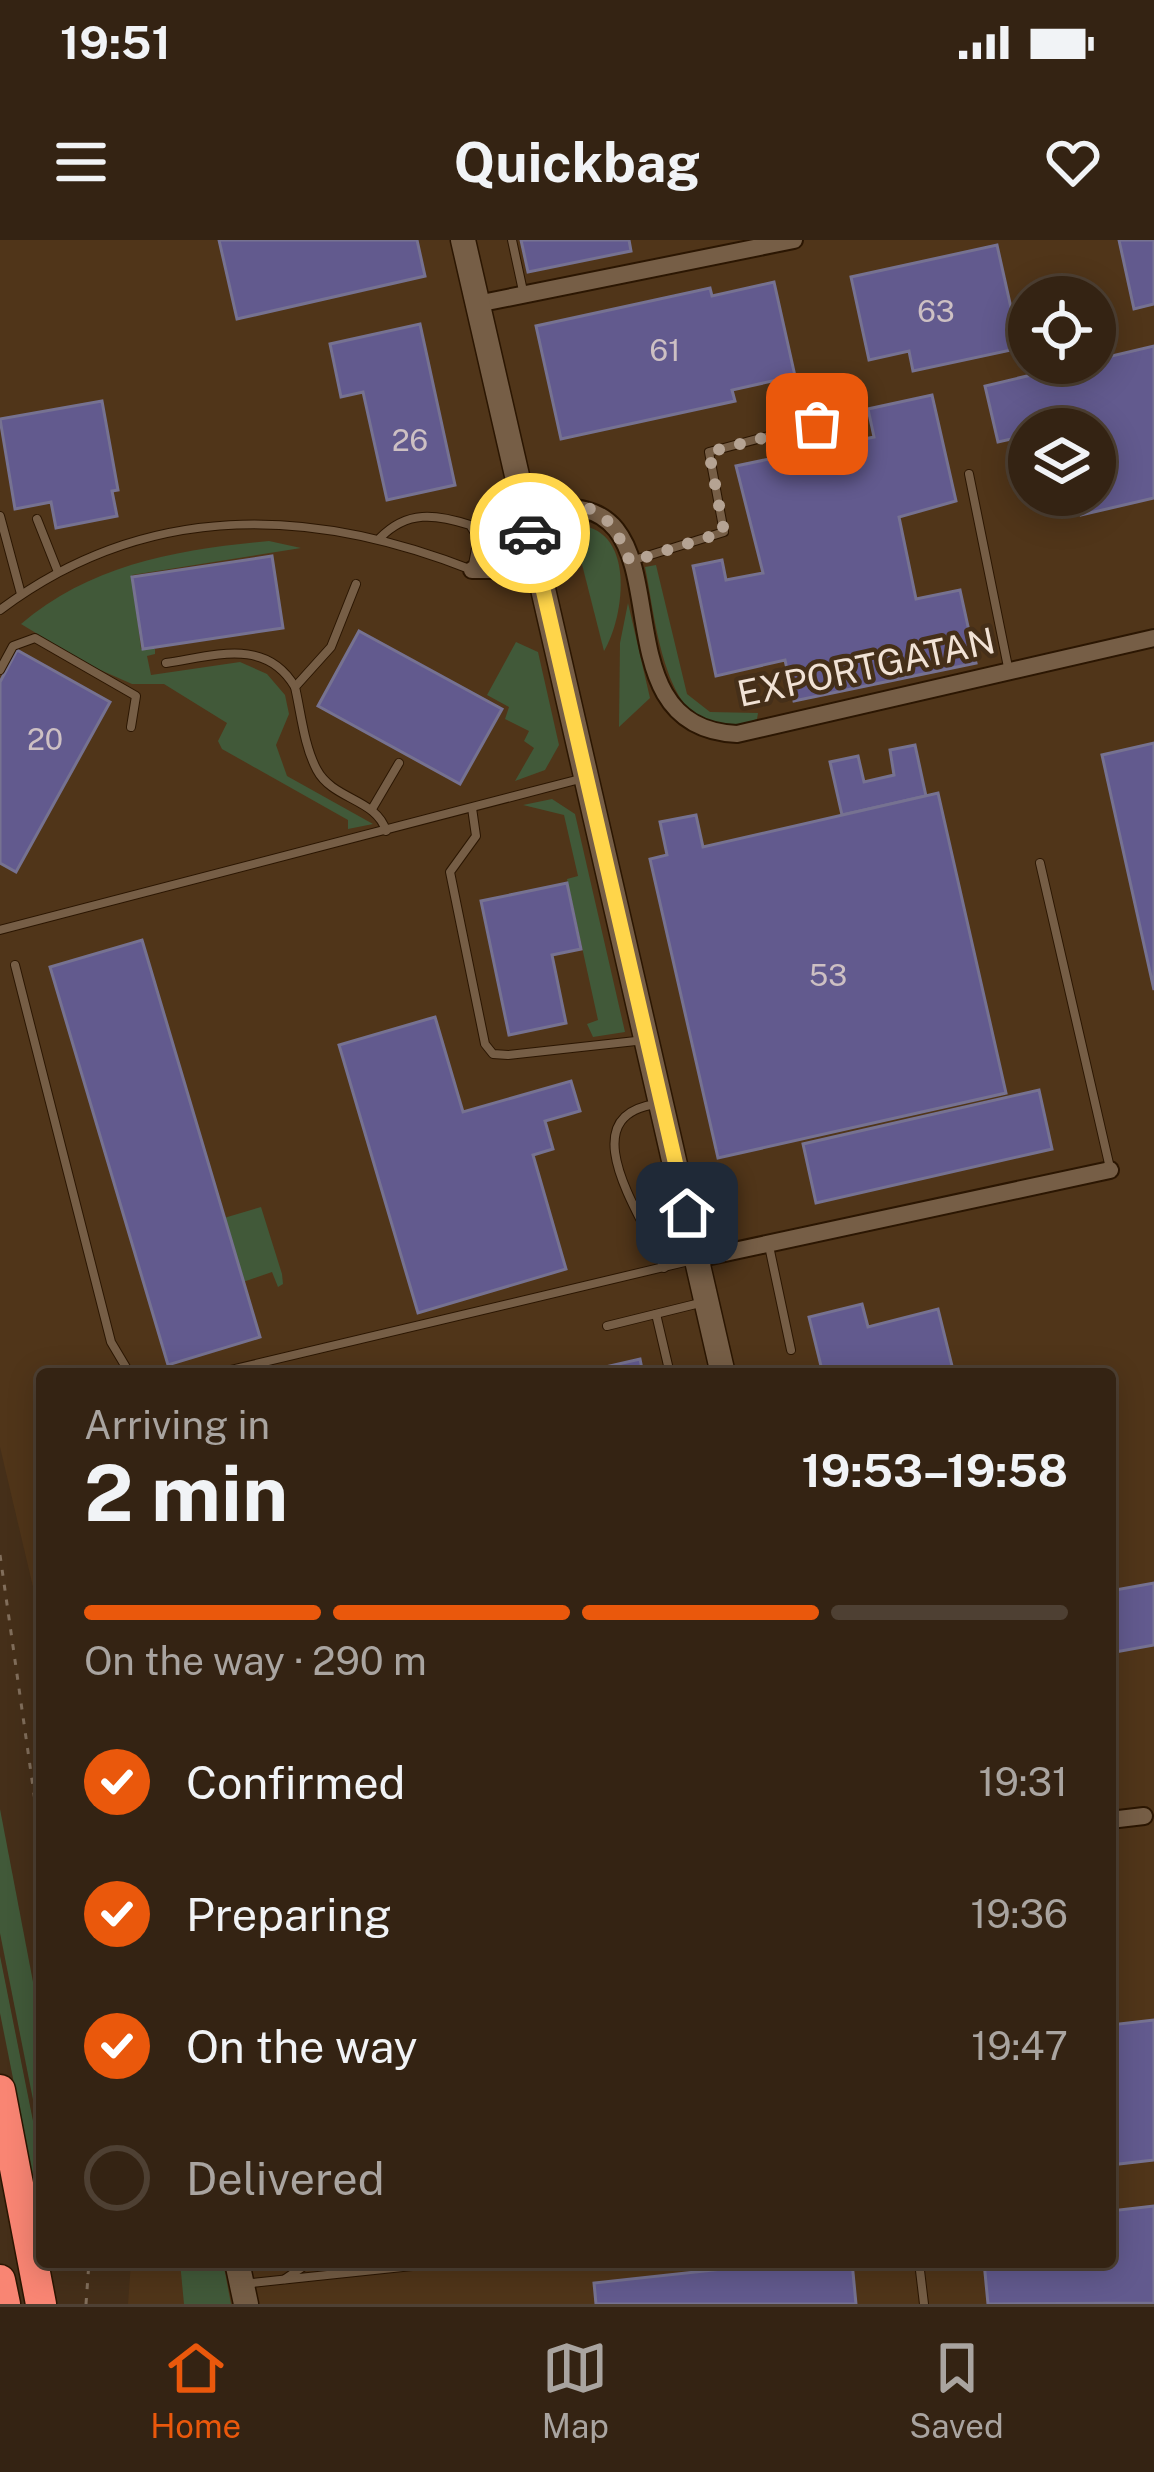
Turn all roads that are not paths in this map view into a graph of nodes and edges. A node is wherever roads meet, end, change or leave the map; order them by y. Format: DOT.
graph roads {
  1 [pos="463,240"];
  2 [pos="512,240"];
  3 [pos="794,240"];
  4 [pos="524,295"];
  5 [pos="477,304"];
  6 [pos="817,424"];
  7 [pos="969,474"];
  8 [pos="525,513"];
  9 [pos="0,516"];
  10 [pos="37,519"];
  11 [pos="380,538"];
  12 [pos="630,562"];
  13 [pos="472,570"];
  14 [pos="539,570"];
  15 [pos="58,572"];
  16 [pos="356,584"];
  17 [pos="21,594"];
  18 [pos="0,610"];
  19 [pos="1154,638"];
  20 [pos="166,662"];
  21 [pos="0,670"];
  22 [pos="1009,673"];
  23 [pos="295,687"];
  24 [pos="131,727"];
  25 [pos="399,763"];
  26 [pos="587,777"];
  27 [pos="472,808"];
  28 [pos="372,809"];
  29 [pos="386,831"];
  30 [pos="1040,863"];
  31 [pos="0,930"];
  32 [pos="15,965"];
  33 [pos="646,1039"];
  34 [pos="662,1103"];
  35 [pos="1110,1170"];
  36 [pos="769,1245"];
  37 [pos="697,1259"];
  38 [pos="664,1268"];
  39 [pos="706,1302"];
  40 [pos="656,1314"];
  41 [pos="607,1326"];
  42 [pos="791,1350"];
  43 [pos="126,1368"];
  44 [pos="239,1368"];
  45 [pos="669,1368"];
  46 [pos="722,1368"];
  47 [pos="1144,1816"];
  48 [pos="1116,1819"];
  49 [pos="0,2090"];
  50 [pos="301,2268"];
  51 [pos="395,2268"];
  52 [pos="920,2268"];
  53 [pos="0,2280"];
  54 [pos="284,2280"];
  55 [pos="242,2284"];
  56 [pos="5,2304"];
  57 [pos="41,2304"];
  58 [pos="924,2304"];
  1 -- 5 [label="street"];
  2 -- 4 [label="lane"];
  3 -- 4 [label="street"];
  4 -- 5 [label="street"];
  5 -- 8 [label="street"];
  6 -- 12 [label="lane"];
  7 -- 22 [label="lane"];
  8 -- 12 [label="street, EXPORTGATAN"];
  8 -- 14 [label="street"];
  9 -- 17 [label="lane"];
  10 -- 15 [label="lane"];
  11 -- 13 [label="lane"];
  11 -- 13 [label="lane"];
  11 -- 15 [label="lane"];
  12 -- 22 [label="street, EXPORTGATAN"];
  13 -- 14 [label="street"];
  14 -- 26 [label="street"];
  15 -- 17 [label="lane"];
  16 -- 23 [label="lane"];
  17 -- 18 [label="lane"];
  19 -- 22 [label="street, EXPORTGATAN"];
  20 -- 23 [label="lane"];
  21 -- 24 [label="lane"];
  23 -- 28 [label="lane"];
  25 -- 28 [label="lane"];
  26 -- 27 [label="lane"];
  26 -- 33 [label="street"];
  27 -- 29 [label="lane"];
  27 -- 33 [label="lane"];
  28 -- 29 [label="lane"];
  29 -- 31 [label="lane"];
  30 -- 35 [label="lane"];
  32 -- 43 [label="lane"];
  33 -- 34 [label="street"];
  34 -- 37 [label="street"];
  34 -- 38 [label="lane"];
  35 -- 36 [label="street"];
  36 -- 37 [label="street"];
  36 -- 42 [label="lane"];
  37 -- 38 [label="lane"];
  37 -- 39 [label="street"];
  38 -- 44 [label="lane"];
  39 -- 40 [label="lane"];
  39 -- 46 [label="street"];
  40 -- 41 [label="lane"];
  40 -- 45 [label="lane"];
  47 -- 48 [label="street"];
  49 -- 57 [label="highway"];
  50 -- 54 [label="lane"];
  51 -- 54 [label="lane"];
  52 -- 58 [label="lane"];
  53 -- 56 [label="highway"];
  54 -- 55 [label="lane"];
}
